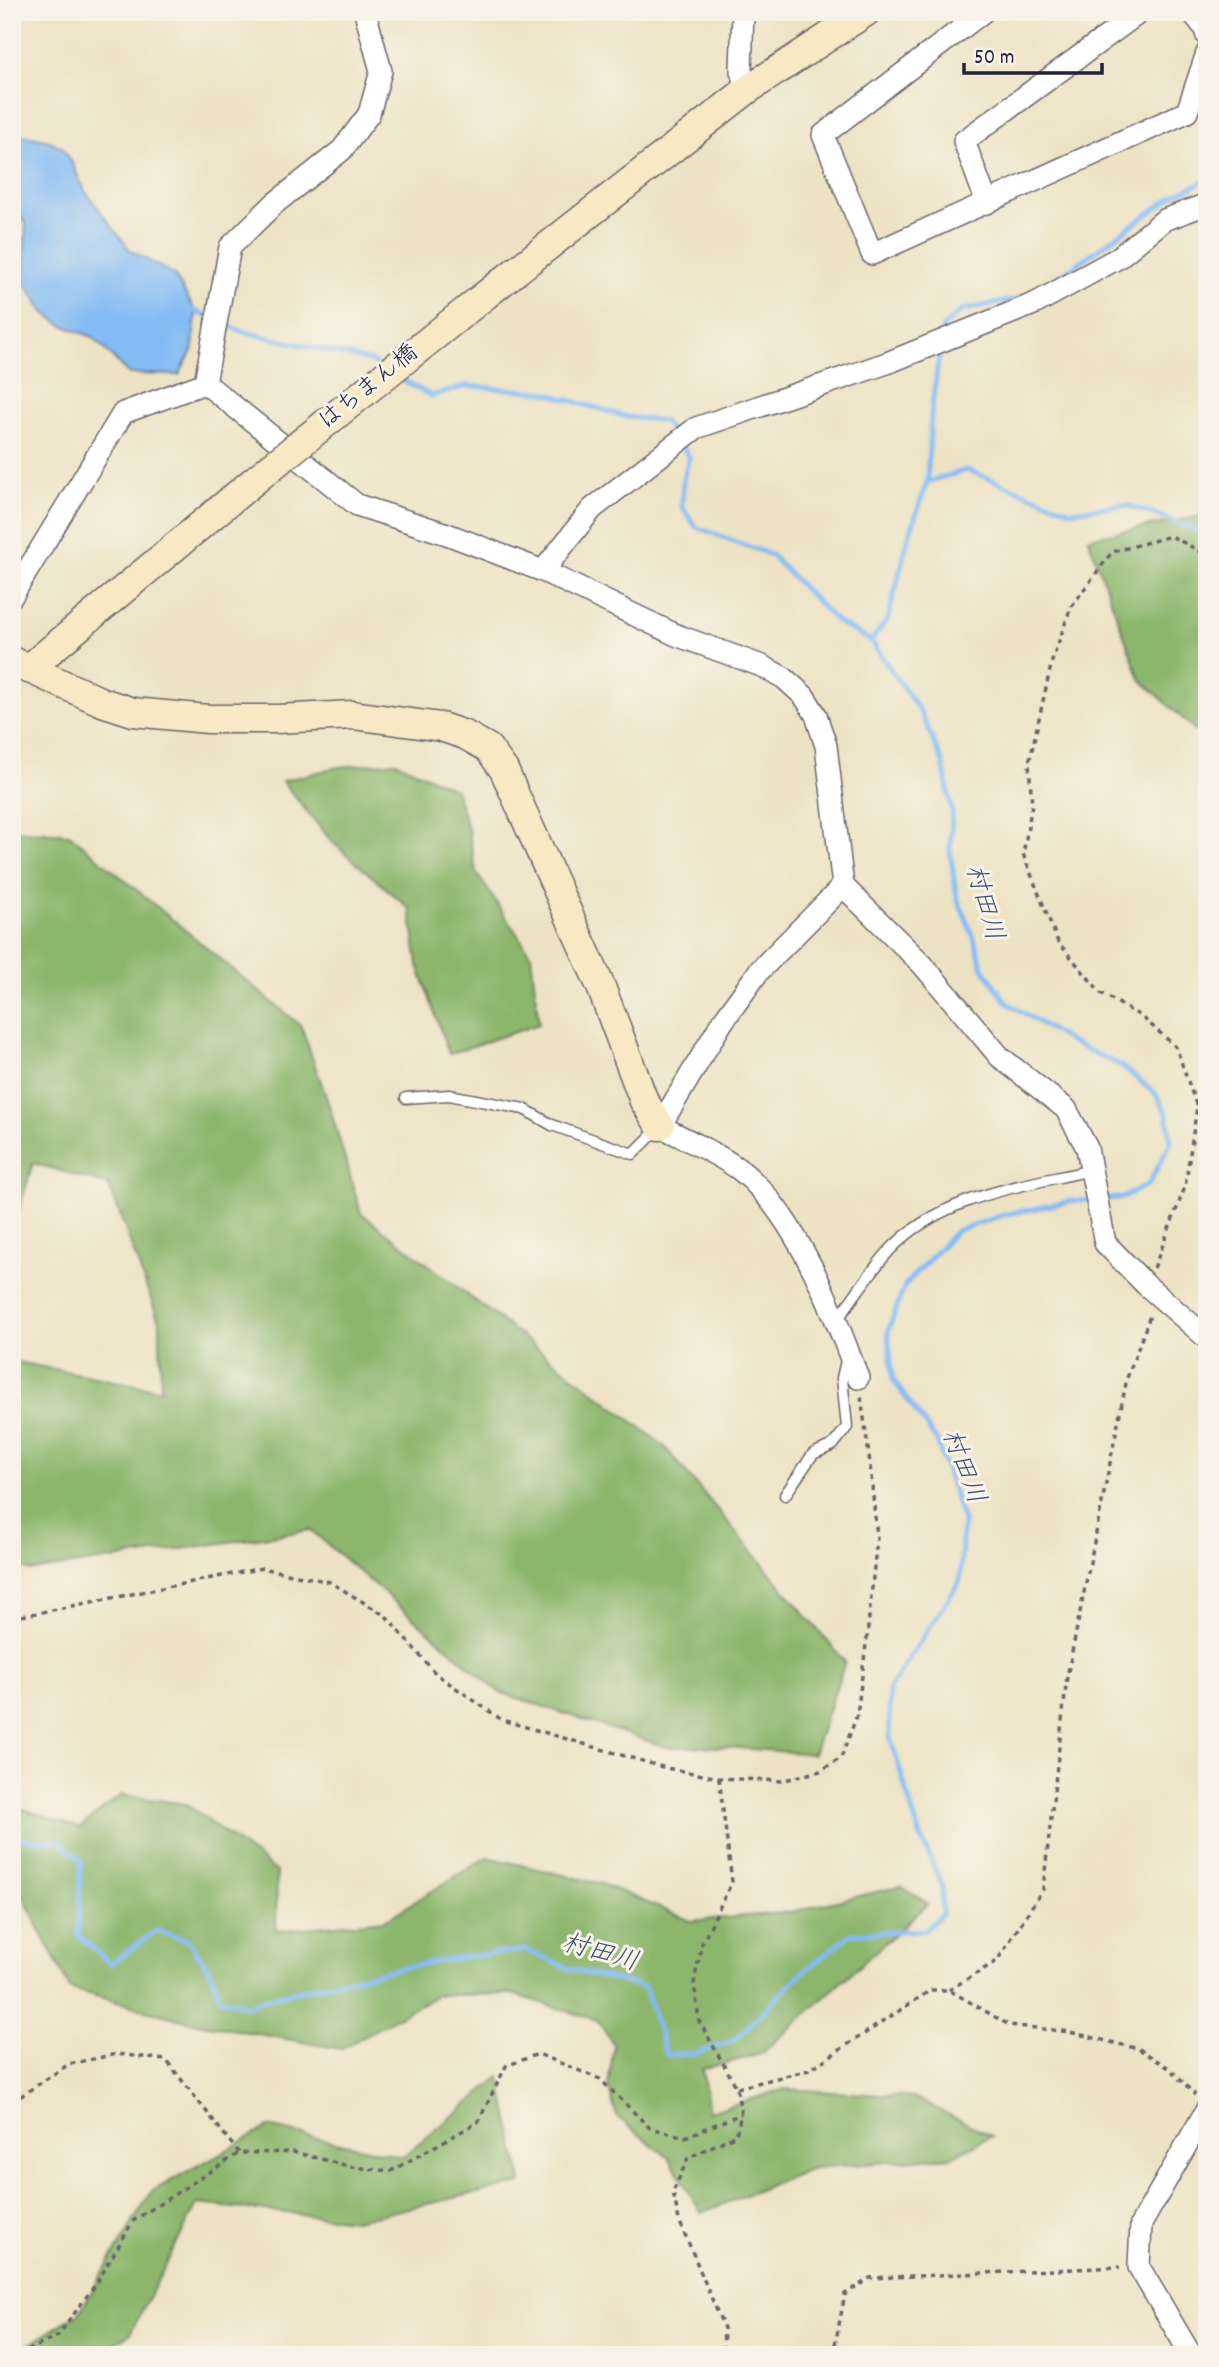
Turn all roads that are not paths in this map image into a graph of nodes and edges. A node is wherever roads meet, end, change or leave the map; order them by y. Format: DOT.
graph roads {
  1 [pos="365,12"];
  2 [pos="743,12"];
  3 [pos="841,12"];
  4 [pos="866,12"];
  5 [pos="983,12"];
  6 [pos="1140,12"];
  7 [pos="1207,53"];
  8 [pos="751,88"];
  9 [pos="987,203"];
  10 [pos="1207,204"];
  11 [pos="205,383"];
  12 [pos="543,570"];
  13 [pos="12,596"];
  14 [pos="20,665"];
  15 [pos="843,886"];
  16 [pos="406,1098"];
  17 [pos="660,1126"];
  18 [pos="1091,1170"];
  19 [pos="837,1320"];
  20 [pos="1207,1338"];
  21 [pos="848,1350"];
  22 [pos="858,1378"];
  23 [pos="785,1495"];
  24 [pos="1202,2103"];
  25 [pos="1191,2355"];
  1 -- 11 [label="street"];
  2 -- 8 [label="street"];
  3 -- 8 [label="street"];
  4 -- 8 [label="street"];
  5 -- 9 [label="street"];
  6 -- 9 [label="street"];
  7 -- 9 [label="street"];
  8 -- 14 [label="street, はちまん橋, bridge"];
  10 -- 12 [label="street"];
  11 -- 12 [label="street"];
  11 -- 13 [label="street"];
  12 -- 15 [label="street"];
  14 -- 17 [label="street"];
  15 -- 17 [label="street"];
  15 -- 18 [label="street"];
  16 -- 17 [label="lane"];
  17 -- 19 [label="street"];
  18 -- 19 [label="lane"];
  18 -- 20 [label="street"];
  19 -- 21 [label="street"];
  21 -- 22 [label="street"];
  21 -- 23 [label="lane"];
  24 -- 25 [label="street"];
}
